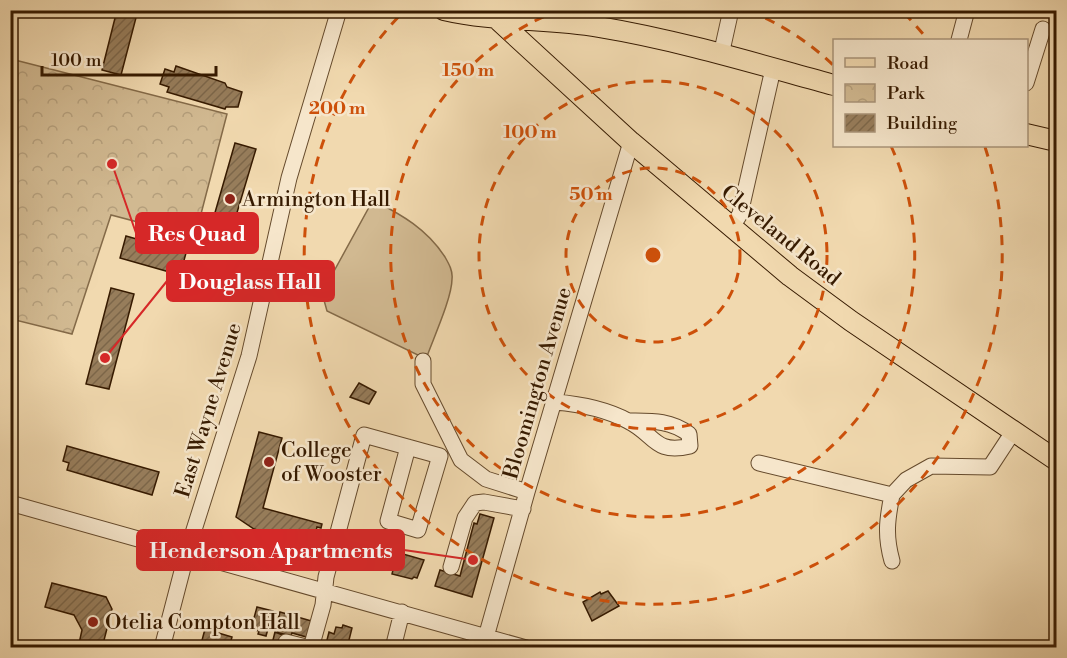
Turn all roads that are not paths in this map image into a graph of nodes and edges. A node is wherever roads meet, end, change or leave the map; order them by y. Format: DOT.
graph roads {
  1 [pos="339,10"];
  2 [pos="444,10"];
  3 [pos="731,10"];
  4 [pos="967,10"];
  5 [pos="494,15"];
  6 [pos="1043,29"];
  7 [pos="959,39"];
  8 [pos="721,55"];
  9 [pos="773,69"];
  10 [pos="1028,77"];
  11 [pos="833,85"];
  12 [pos="1028,134"];
  13 [pos="1056,141"];
  14 [pos="631,142"];
  15 [pos="732,227"];
  16 [pos="423,361"];
  17 [pos="555,402"];
  18 [pos="630,421"];
  19 [pos="1013,432"];
  20 [pos="408,447"];
  21 [pos="1056,460"];
  22 [pos="759,463"];
  23 [pos="527,492"];
  24 [pos="892,495"];
  25 [pos="10,502"];
  26 [pos="523,509"];
  27 [pos="187,552"];
  28 [pos="892,561"];
  29 [pos="451,567"];
  30 [pos="324,591"];
  31 [pos="402,612"];
  32 [pos="486,637"];
  33 [pos="286,642"];
  34 [pos="523,647"];
  35 [pos="162,648"];
  36 [pos="310,648"];
  37 [pos="393,648"];
  1 -- 27 [label="street, East Wayne Avenue"];
  2 -- 5 [label="main road"];
  3 -- 8 [label="street"];
  4 -- 7 [label="street"];
  5 -- 8 [label="main road"];
  5 -- 14 [label="main road, Cleveland Road"];
  6 -- 10 [label="street"];
  8 -- 9 [label="main road"];
  9 -- 11 [label="main road"];
  9 -- 15 [label="street"];
  12 -- 13 [label="main road"];
  14 -- 15 [label="main road, Cleveland Road"];
  14 -- 17 [label="street, Bloomington Avenue"];
  15 -- 19 [label="main road, Cleveland Road"];
  16 -- 23 [label="street"];
  17 -- 18 [label="street"];
  17 -- 23 [label="street, Bloomington Avenue"];
  18 -- 18 [label="street"];
  19 -- 21 [label="main road, Cleveland Road"];
  19 -- 24 [label="street"];
  20 -- 20 [label="street"];
  20 -- 30 [label="street"];
  22 -- 24 [label="street"];
  23 -- 26 [label="street, Bloomington Avenue"];
  24 -- 28 [label="street"];
  25 -- 27 [label="street"];
  26 -- 29 [label="street"];
  26 -- 32 [label="street, Bloomington Avenue"];
  27 -- 30 [label="street"];
  27 -- 35 [label="street, East Wayne Avenue"];
  30 -- 31 [label="street"];
  30 -- 36 [label="street"];
  31 -- 32 [label="street"];
  31 -- 37 [label="street"];
  32 -- 34 [label="street"];
  33 -- 36 [label="street"];
}
